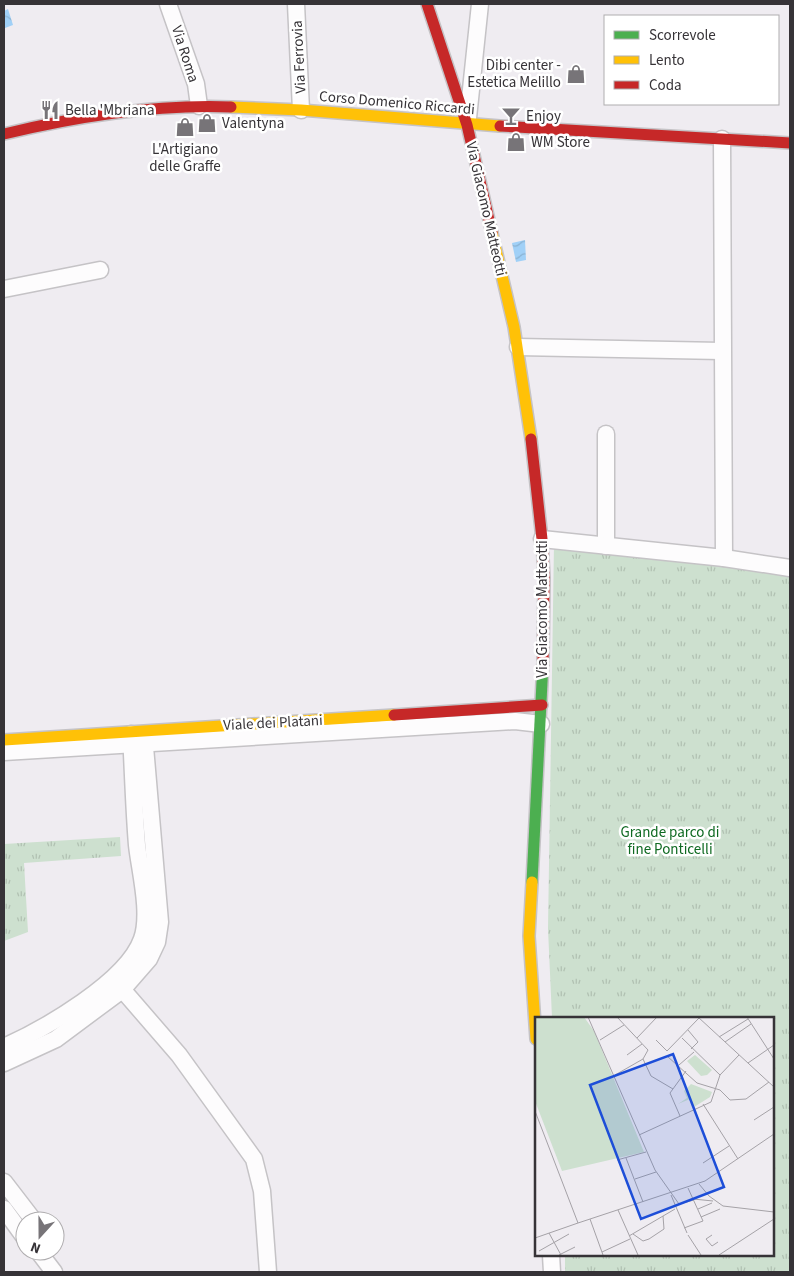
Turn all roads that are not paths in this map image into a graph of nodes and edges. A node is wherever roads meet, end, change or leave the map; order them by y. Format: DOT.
graph roads {
  1 [pos="168,4"];
  2 [pos="296,4"];
  3 [pos="427,4"];
  4 [pos="480,4"];
  5 [pos="199,106"];
  6 [pos="301,110"];
  7 [pos="467,125"];
  8 [pos="4,134"];
  9 [pos="722,139"];
  10 [pos="790,143"];
  11 [pos="100,270"];
  12 [pos="4,289"];
  13 [pos="518,347"];
  14 [pos="722,351"];
  15 [pos="606,434"];
  16 [pos="542,539"];
  17 [pos="606,546"];
  18 [pos="724,558"];
  19 [pos="790,568"];
  20 [pos="542,705"];
  21 [pos="541,724"];
  22 [pos="138,739"];
  23 [pos="4,740"];
  24 [pos="4,752"];
  25 [pos="118,984"];
  26 [pos="535,1022"];
  27 [pos="4,1047"];
  28 [pos="4,1063"];
  29 [pos="4,1182"];
  30 [pos="4,1210"];
  31 [pos="26,1211"];
  32 [pos="15,1225"];
  33 [pos="551,1256"];
  34 [pos="46,1261"];
  35 [pos="55,1272"];
  36 [pos="268,1272"];
  37 [pos="552,1272"];
  1 -- 5 [label="street, Via Roma"];
  2 -- 6 [label="street, Via Ferrovia"];
  3 -- 7 [label="street, Via Giacomo Matteotti"];
  4 -- 7 [label="street"];
  5 -- 6 [label="street, Corso Domenico Riccardi"];
  5 -- 8 [label="street, Corso Domenico Riccardi"];
  6 -- 7 [label="street, Corso Domenico Riccardi"];
  7 -- 9 [label="street, Corso Domenico Riccardi"];
  7 -- 13 [label="street, Via Giacomo Matteotti"];
  9 -- 10 [label="street, Corso Domenico Riccardi"];
  9 -- 14 [label="street"];
  11 -- 12 [label="street"];
  13 -- 14 [label="street"];
  13 -- 16 [label="street, Via Giacomo Matteotti"];
  14 -- 18 [label="street"];
  15 -- 17 [label="street"];
  16 -- 17 [label="street"];
  16 -- 20 [label="street, Via Giacomo Matteotti"];
  17 -- 18 [label="street"];
  18 -- 19 [label="street"];
  20 -- 21 [label="street, Via Giacomo Matteotti"];
  20 -- 22 [label="street, Viale dei Platani"];
  21 -- 22 [label="street, Viale dei Platani"];
  21 -- 26 [label="street, Via Giacomo Matteotti"];
  22 -- 23 [label="street, Viale dei Platani"];
  22 -- 24 [label="street, Viale dei Platani"];
  22 -- 25 [label="street"];
  25 -- 27 [label="street"];
  25 -- 28 [label="street"];
  25 -- 36 [label="street"];
  29 -- 31 [label="street"];
  30 -- 32 [label="street"];
  33 -- 37 [label="street"];
  34 -- 35 [label="street"];
}
